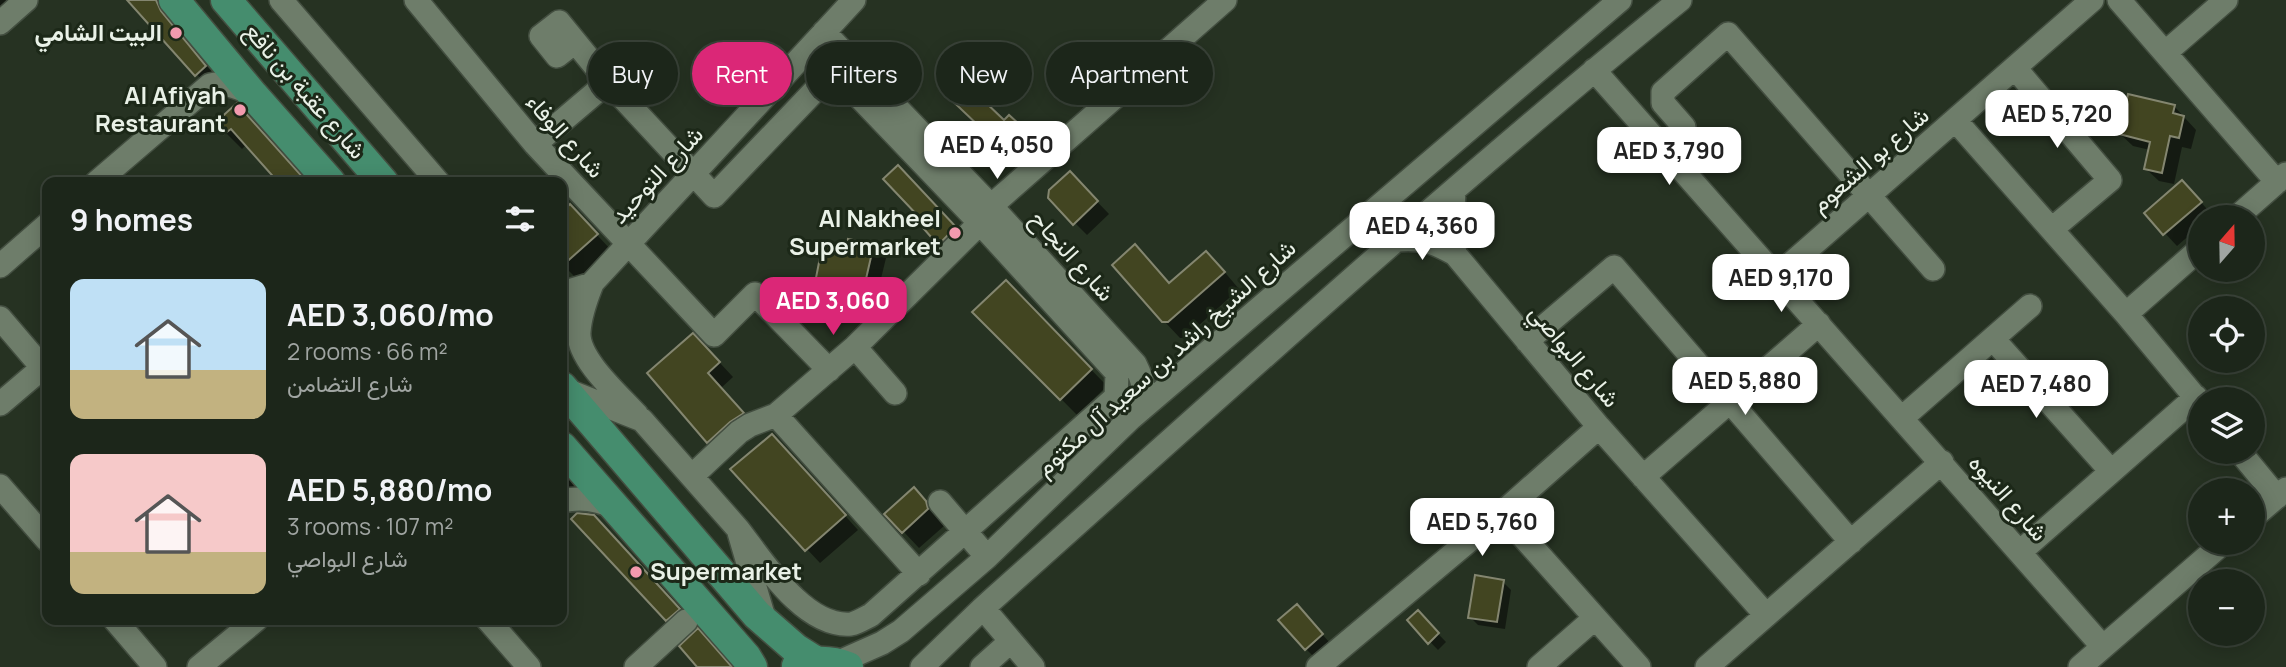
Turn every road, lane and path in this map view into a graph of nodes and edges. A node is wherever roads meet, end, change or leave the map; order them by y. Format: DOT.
graph roads {
  1 [pos="26,0"];
  2 [pos="174,0"];
  3 [pos="226,0"];
  4 [pos="281,0"];
  5 [pos="416,0"];
  6 [pos="854,0"];
  7 [pos="1226,0"];
  8 [pos="1622,0"];
  9 [pos="1680,0"];
  10 [pos="2092,0"];
  11 [pos="2119,0"];
  12 [pos="2226,0"];
  13 [pos="0,23"];
  14 [pos="824,32"];
  15 [pos="575,42"];
  16 [pos="216,49"];
  17 [pos="2165,53"];
  18 [pos="588,58"];
  19 [pos="2015,68"];
  20 [pos="1594,70"];
  21 [pos="210,85"];
  22 [pos="253,95"];
  23 [pos="588,99"];
  24 [pos="630,105"];
  25 [pos="1956,121"];
  26 [pos="1520,133"];
  27 [pos="536,144"];
  28 [pos="1663,146"];
  29 [pos="694,173"];
  30 [pos="107,177"];
  31 [pos="326,177"];
  32 [pos="379,177"];
  33 [pos="434,177"];
  34 [pos="566,177"];
  35 [pos="567,178"];
  36 [pos="2282,178"];
  37 [pos="1454,190"];
  38 [pos="1869,196"];
  39 [pos="2251,205"];
  40 [pos="986,215"];
  41 [pos="42,229"];
  42 [pos="2052,229"];
  43 [pos="1396,240"];
  44 [pos="628,244"];
  45 [pos="1455,254"];
  46 [pos="2188,260"];
  47 [pos="0,266"];
  48 [pos="1933,269"];
  49 [pos="1777,276"];
  50 [pos="579,290"];
  51 [pos="567,303"];
  52 [pos="2031,306"];
  53 [pos="567,310"];
  54 [pos="2126,314"];
  55 [pos="0,318"];
  56 [pos="1819,324"];
  57 [pos="1993,339"];
  58 [pos="1527,341"];
  59 [pos="855,347"];
  60 [pos="42,364"];
  61 [pos="1135,364"];
  62 [pos="1188,369"];
  63 [pos="829,370"];
  64 [pos="42,371"];
  65 [pos="2188,388"];
  66 [pos="567,390"];
  67 [pos="567,393"];
  68 [pos="895,393"];
  69 [pos="1729,401"];
  70 [pos="0,404"];
  71 [pos="2188,408"];
  72 [pos="776,415"];
  73 [pos="1131,418"];
  74 [pos="1902,418"];
  75 [pos="642,420"];
  76 [pos="1599,426"];
  77 [pos="567,452"];
  78 [pos="567,459"];
  79 [pos="1942,462"];
  80 [pos="2252,464"];
  81 [pos="2111,471"];
  82 [pos="692,476"];
  83 [pos="1643,477"];
  84 [pos="0,486"];
  85 [pos="567,487"];
  86 [pos="2282,493"];
  87 [pos="567,501"];
  88 [pos="940,502"];
  89 [pos="615,508"];
  90 [pos="2265,508"];
  91 [pos="1502,513"];
  92 [pos="738,529"];
  93 [pos="966,533"];
  94 [pos="42,534"];
  95 [pos="1850,542"];
  96 [pos="2020,552"];
  97 [pos="2209,555"];
  98 [pos="987,557"];
  99 [pos="919,575"];
  100 [pos="983,608"];
  101 [pos="1766,615"];
  102 [pos="1595,618"];
  103 [pos="686,621"];
  104 [pos="765,621"];
  105 [pos="119,625"];
  106 [pos="250,625"];
  107 [pos="492,625"];
  108 [pos="1011,641"];
  109 [pos="2103,647"];
  110 [pos="1332,663"];
  111 [pos="824,664"];
  112 [pos="155,667"];
  113 [pos="199,667"];
  114 [pos="529,667"];
  115 [pos="636,667"];
  116 [pos="752,667"];
  117 [pos="922,667"];
  118 [pos="982,667"];
  119 [pos="1033,667"];
  120 [pos="1539,667"];
  121 [pos="1639,667"];
  122 [pos="1707,667"];
  123 [pos="2080,667"];
  1 -- 13 [label="street"];
  2 -- 16 [label="main road, شارع عقبة بن نافع"];
  3 -- 32 [label="main road, شارع عقبة بن نافع"];
  4 -- 33 [label="street"];
  5 -- 27 [label="street, شارع الوفاء"];
  6 -- 14 [label="street, شارع التوحيد"];
  7 -- 40 [label="street"];
  8 -- 26 [label="street"];
  8 -- 62 [label="street, شارع الشيخ راشد بن سعيد آل مكتوم"];
  9 -- 20 [label="street"];
  10 -- 19 [label="street, شارع بو الشعوم"];
  11 -- 17 [label="street"];
  12 -- 17 [label="street"];
  14 -- 29 [label="street, شارع التوحيد"];
  14 -- 40 [label="street, شارع النجاح"];
  15 -- 18 [label="street"];
  16 -- 21 [label="street"];
  16 -- 22 [label="main road, شارع عقبة بن نافع"];
  17 -- 36 [label="street"];
  19 -- 25 [label="street, شارع بو الشعوم"];
  19 -- 42 [label="street"];
  20 -- 26 [label="street"];
  20 -- 28 [label="street, شارع النيوه"];
  21 -- 22 [label="street"];
  21 -- 30 [label="street"];
  22 -- 31 [label="main road, شارع عقبة بن نافع"];
  23 -- 27 [label="street"];
  24 -- 29 [label="street"];
  25 -- 38 [label="street, شارع بو الشعوم"];
  25 -- 42 [label="street"];
  26 -- 37 [label="street"];
  27 -- 34 [label="street, شارع الوفاء"];
  28 -- 38 [label="street"];
  28 -- 49 [label="street, شارع النيوه"];
  29 -- 40 [label="street"];
  29 -- 44 [label="street, شارع التوحيد"];
  35 -- 44 [label="street, شارع الوفاء"];
  36 -- 39 [label="street"];
  37 -- 43 [label="street"];
  37 -- 45 [label="street"];
  38 -- 48 [label="street"];
  38 -- 49 [label="street, شارع بو الشعوم"];
  40 -- 59 [label="street"];
  40 -- 61 [label="street, شارع النجاح"];
  40 -- 93 [label="street"];
  41 -- 47 [label="street"];
  42 -- 54 [label="street"];
  43 -- 45 [label="street, شارع البواصي"];
  43 -- 100 [label="street"];
  44 -- 50 [label="street, شارع التوحيد"];
  44 -- 63 [label="street, شارع الوفاء"];
  45 -- 58 [label="street, شارع البواصي"];
  46 -- 54 [label="street"];
  49 -- 56 [label="street, شارع النيوه"];
  50 -- 51 [label="street, شارع التوحيد"];
  50 -- 53 [label="street, شارع التوحيد"];
  50 -- 75 [label="street"];
  52 -- 57 [label="street"];
  54 -- 65 [label="street"];
  55 -- 60 [label="street"];
  56 -- 69 [label="street"];
  56 -- 74 [label="street, شارع النيوه"];
  57 -- 74 [label="street"];
  57 -- 81 [label="street"];
  58 -- 69 [label="street"];
  58 -- 76 [label="street, شارع البواصي"];
  59 -- 63 [label="street"];
  59 -- 68 [label="street"];
  61 -- 62 [label="street"];
  61 -- 73 [label="street"];
  62 -- 73 [label="street, شارع الشيخ راشد بن سعيد آل مكتوم"];
  63 -- 72 [label="street"];
  64 -- 70 [label="street"];
  66 -- 75 [label="street"];
  67 -- 104 [label="main road"];
  69 -- 83 [label="street"];
  69 -- 95 [label="street"];
  71 -- 81 [label="street"];
  72 -- 82 [label="street"];
  72 -- 99 [label="street"];
  73 -- 98 [label="street, شارع الشيخ راشد بن سعيد آل مكتوم"];
  74 -- 79 [label="street, شارع النيوه"];
  75 -- 82 [label="street"];
  76 -- 83 [label="street, شارع البواصي"];
  76 -- 91 [label="street"];
  77 -- 89 [label="main road"];
  78 -- 85 [label="street"];
  79 -- 95 [label="street"];
  79 -- 96 [label="street, شارع النيوه"];
  80 -- 86 [label="street"];
  81 -- 96 [label="street"];
  82 -- 92 [label="street"];
  83 -- 101 [label="street, شارع البواصي"];
  84 -- 94 [label="street"];
  86 -- 90 [label="street"];
  87 -- 89 [label="street"];
  88 -- 93 [label="street"];
  89 -- 116 [label="main road"];
  91 -- 102 [label="street"];
  91 -- 110 [label="street"];
  92 -- 99 [label="street"];
  92 -- 104 [label="street"];
  93 -- 98 [label="street"];
  93 -- 99 [label="street"];
  95 -- 101 [label="street"];
  96 -- 109 [label="street, شارع النيوه"];
  97 -- 109 [label="street"];
  98 -- 111 [label="street, شارع الشيخ راشد بن سعيد آل مكتوم"];
  100 -- 108 [label="street"];
  100 -- 117 [label="street"];
  101 -- 122 [label="street"];
  102 -- 120 [label="street"];
  102 -- 121 [label="street"];
  103 -- 115 [label="street"];
  104 -- 111 [label="main road"];
  105 -- 112 [label="street"];
  106 -- 113 [label="street"];
  107 -- 114 [label="street"];
  108 -- 118 [label="street"];
  108 -- 119 [label="street"];
  109 -- 123 [label="street"];
}
